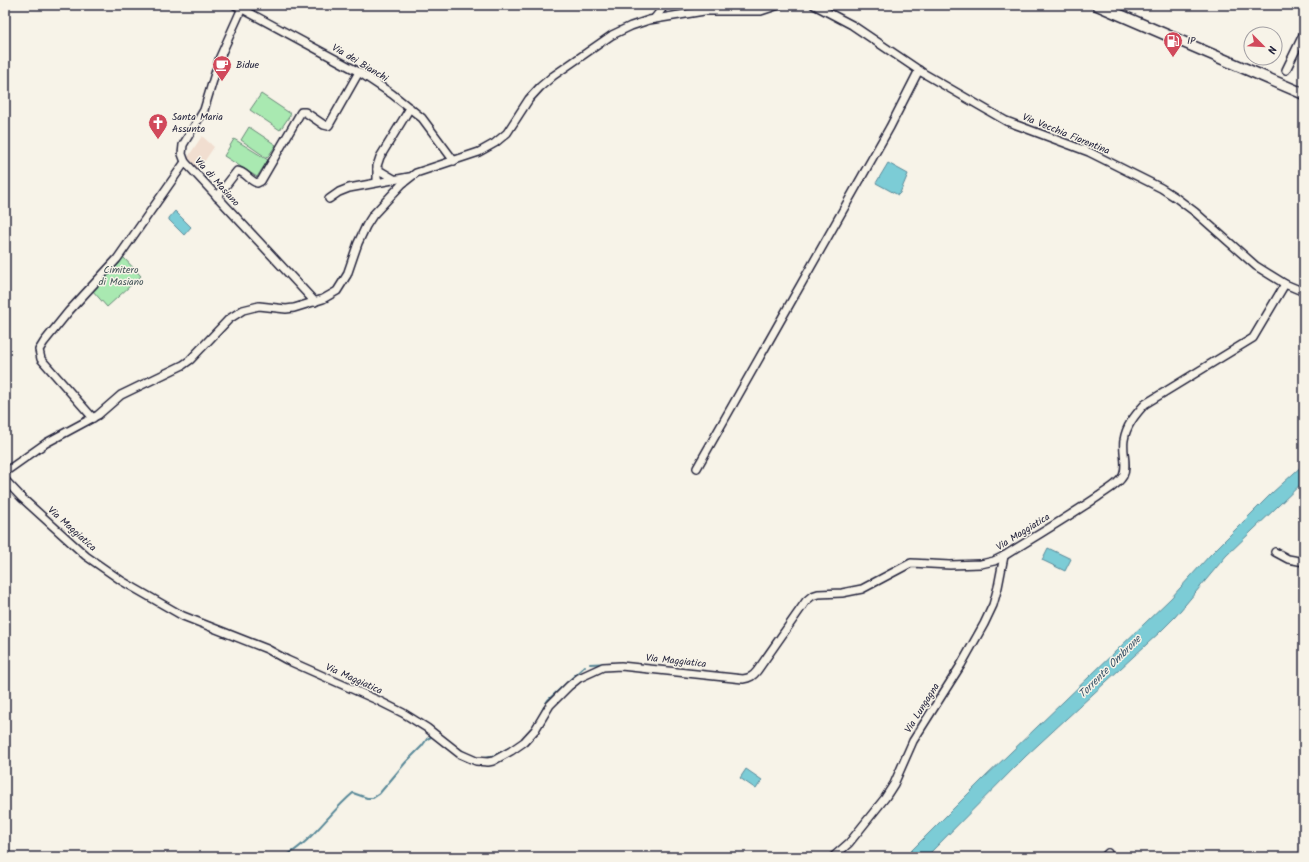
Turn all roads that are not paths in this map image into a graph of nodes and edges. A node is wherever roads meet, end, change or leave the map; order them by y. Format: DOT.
graph roads {
  1 [pos="665,5"];
  2 [pos="779,5"];
  3 [pos="814,5"];
  4 [pos="1097,5"];
  5 [pos="239,6"];
  6 [pos="654,19"];
  7 [pos="1304,33"];
  8 [pos="919,70"];
  9 [pos="1286,70"];
  10 [pos="359,72"];
  11 [pos="1304,94"];
  12 [pos="410,108"];
  13 [pos="454,161"];
  14 [pos="185,162"];
  15 [pos="377,169"];
  16 [pos="411,176"];
  17 [pos="394,179"];
  18 [pos="377,182"];
  19 [pos="217,197"];
  20 [pos="329,198"];
  21 [pos="1285,284"];
  22 [pos="1304,292"];
  23 [pos="315,302"];
  24 [pos="93,418"];
  25 [pos="697,468"];
  26 [pos="5,472"];
  27 [pos="5,480"];
  28 [pos="1275,552"];
  29 [pos="1004,556"];
  30 [pos="1304,562"];
  31 [pos="833,857"];
  1 -- 6 [label="street"];
  2 -- 6 [label="street"];
  3 -- 8 [label="street, Via Vecchia Fiorentina"];
  4 -- 11 [label="main road"];
  5 -- 10 [label="street, Via dei Bianchi"];
  5 -- 14 [label="street, Via di Masiano"];
  6 -- 13 [label="street"];
  7 -- 9 [label="street"];
  8 -- 21 [label="street, Via Vecchia Fiorentina"];
  8 -- 25 [label="street"];
  10 -- 12 [label="street, Via dei Bianchi"];
  10 -- 19 [label="street"];
  12 -- 13 [label="street, Via dei Bianchi"];
  12 -- 15 [label="street"];
  13 -- 16 [label="street"];
  14 -- 19 [label="street, Via di Masiano"];
  14 -- 24 [label="street"];
  15 -- 17 [label="street"];
  15 -- 18 [label="street"];
  16 -- 17 [label="street"];
  16 -- 23 [label="street"];
  17 -- 18 [label="street"];
  18 -- 20 [label="street"];
  19 -- 23 [label="street, Via di Masiano"];
  21 -- 22 [label="street, Via Vecchia Fiorentina"];
  21 -- 29 [label="street, Via Maggiatica"];
  23 -- 24 [label="street"];
  24 -- 26 [label="street"];
  27 -- 29 [label="street, Via Maggiatica"];
  28 -- 30 [label="street"];
  29 -- 31 [label="street, Via Lungagna"];
}
